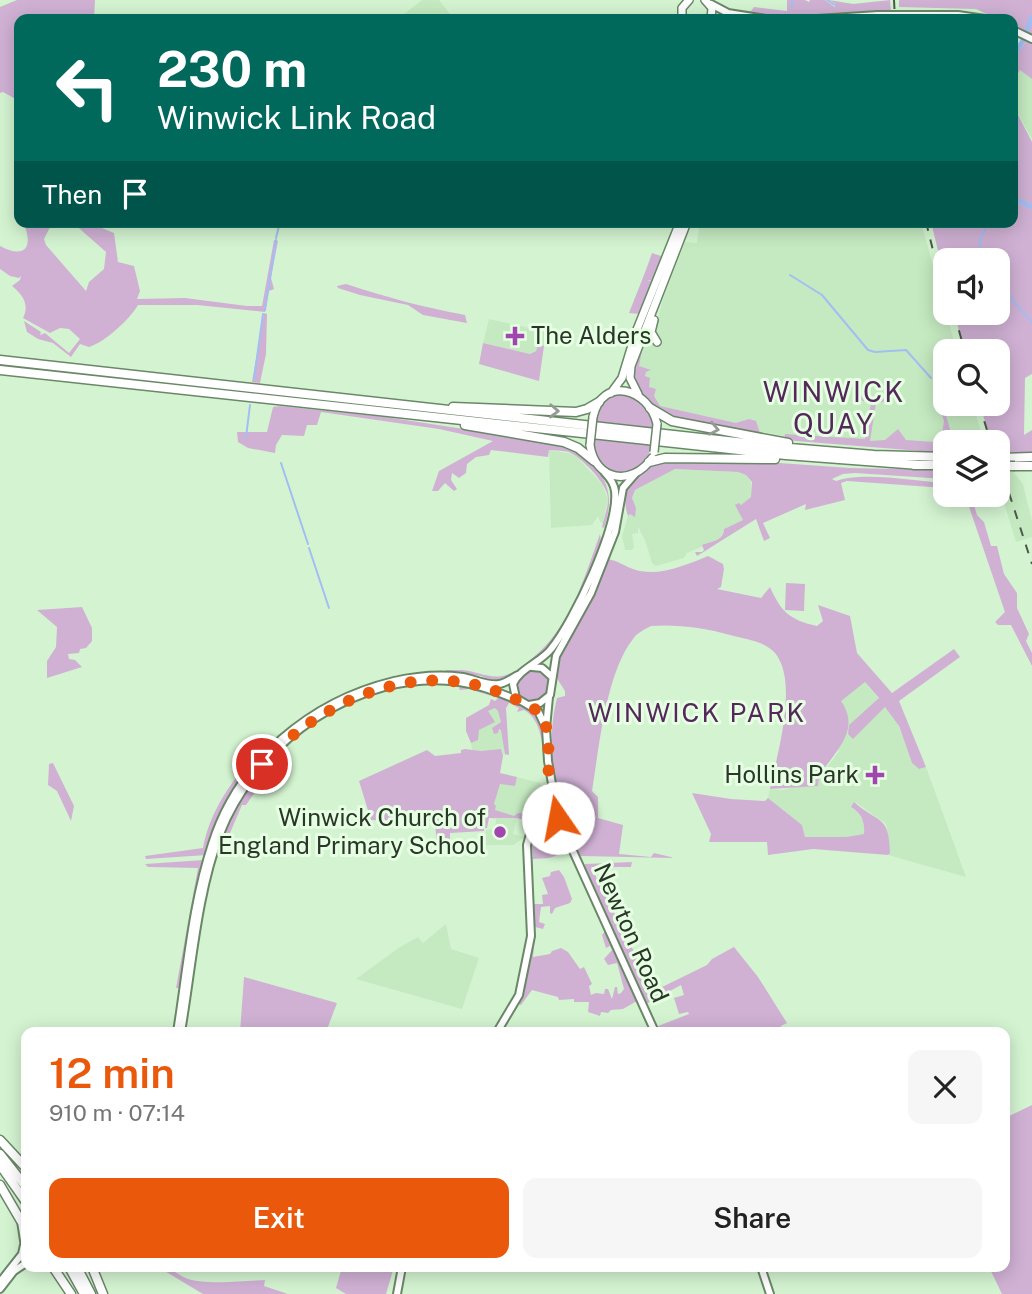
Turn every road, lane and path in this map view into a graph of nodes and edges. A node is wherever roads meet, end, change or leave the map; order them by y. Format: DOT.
graph roads {
  1 [pos="710,2"];
  2 [pos="731,14"];
  3 [pos="678,228"];
  4 [pos="685,228"];
  5 [pos="658,298"];
  6 [pos="631,316"];
  7 [pos="644,319"];
  8 [pos="657,342"];
  9 [pos="0,360"];
  10 [pos="0,370"];
  11 [pos="611,393"];
  12 [pos="638,394"];
  13 [pos="599,402"];
  14 [pos="363,405"];
  15 [pos="650,408"];
  16 [pos="1032,457"];
  17 [pos="933,458"];
  18 [pos="918,460"];
  19 [pos="594,461"];
  20 [pos="1010,461"];
  21 [pos="649,462"];
  22 [pos="1014,462"];
  23 [pos="933,463"];
  24 [pos="1010,463"];
  25 [pos="1032,466"];
  26 [pos="605,472"];
  27 [pos="636,473"];
  28 [pos="530,668"];
  29 [pos="518,675"];
  30 [pos="552,677"];
  31 [pos="549,697"];
  32 [pos="519,701"];
  33 [pos="527,705"];
  34 [pos="546,728"];
  35 [pos="551,787"];
  36 [pos="180,1027"];
  37 [pos="180,1027"];
  38 [pos="500,1027"];
  39 [pos="653,1027"];
  40 [pos="0,1140"];
  41 [pos="0,1154"];
  42 [pos="21,1163"];
  43 [pos="0,1165"];
  44 [pos="21,1181"];
  45 [pos="0,1185"];
  46 [pos="21,1195"];
  47 [pos="21,1223"];
  48 [pos="21,1254"];
  49 [pos="21,1266"];
  50 [pos="56,1272"];
  51 [pos="72,1272"];
  52 [pos="80,1272"];
  53 [pos="94,1272"];
  54 [pos="401,1272"];
  55 [pos="763,1272"];
  56 [pos="0,1282"];
  57 [pos="0,1289"];
  58 [pos="71,1294"];
  59 [pos="84,1294"];
  60 [pos="91,1294"];
  61 [pos="103,1294"];
  62 [pos="397,1294"];
  63 [pos="770,1294"];
  1 -- 2 [label="main road"];
  3 -- 7 [label="highway"];
  4 -- 5 [label="highway"];
  5 -- 7 [label="highway"];
  5 -- 8 [label="highway"];
  6 -- 7 [label="highway"];
  7 -- 11 [label="highway"];
  7 -- 12 [label="highway"];
  9 -- 14 [label="highway"];
  10 -- 14 [label="highway"];
  11 -- 12 [label="highway"];
  11 -- 13 [label="highway"];
  12 -- 15 [label="highway"];
  14 -- 13 [label="highway, one-way"];
  13 -- 19 [label="highway, bridge"];
  14 -- 18 [label="highway"];
  14 -- 19 [label="highway"];
  15 -- 18 [label="highway, one-way"];
  15 -- 21 [label="highway, bridge"];
  16 -- 22 [label="highway"];
  17 -- 18 [label="highway"];
  18 -- 21 [label="highway"];
  18 -- 23 [label="highway"];
  19 -- 26 [label="highway"];
  20 -- 22 [label="highway"];
  21 -- 27 [label="highway"];
  22 -- 24 [label="highway, bridge"];
  22 -- 25 [label="highway"];
  26 -- 27 [label="highway"];
  26 -- 28 [label="main road"];
  27 -- 30 [label="main road"];
  28 -- 29 [label="main road"];
  28 -- 30 [label="main road"];
  29 -- 32 [label="main road"];
  29 -- 36 [label="main road"];
  30 -- 31 [label="main road"];
  31 -- 33 [label="main road"];
  31 -- 34 [label="main road, Newton Road"];
  32 -- 33 [label="main road"];
  32 -- 37 [label="main road"];
  33 -- 34 [label="main road"];
  34 -- 35 [label="main road, Newton Road"];
  35 -- 38 [label="main road"];
  35 -- 39 [label="main road, Newton Road"];
  40 -- 42 [label="highway"];
  41 -- 44 [label="highway"];
  43 -- 46 [label="highway"];
  45 -- 47 [label="highway"];
  48 -- 56 [label="main road"];
  49 -- 57 [label="main road"];
  50 -- 58 [label="highway"];
  51 -- 59 [label="highway"];
  52 -- 60 [label="highway"];
  53 -- 61 [label="highway"];
  54 -- 62 [label="main road"];
  55 -- 63 [label="main road"];
}
